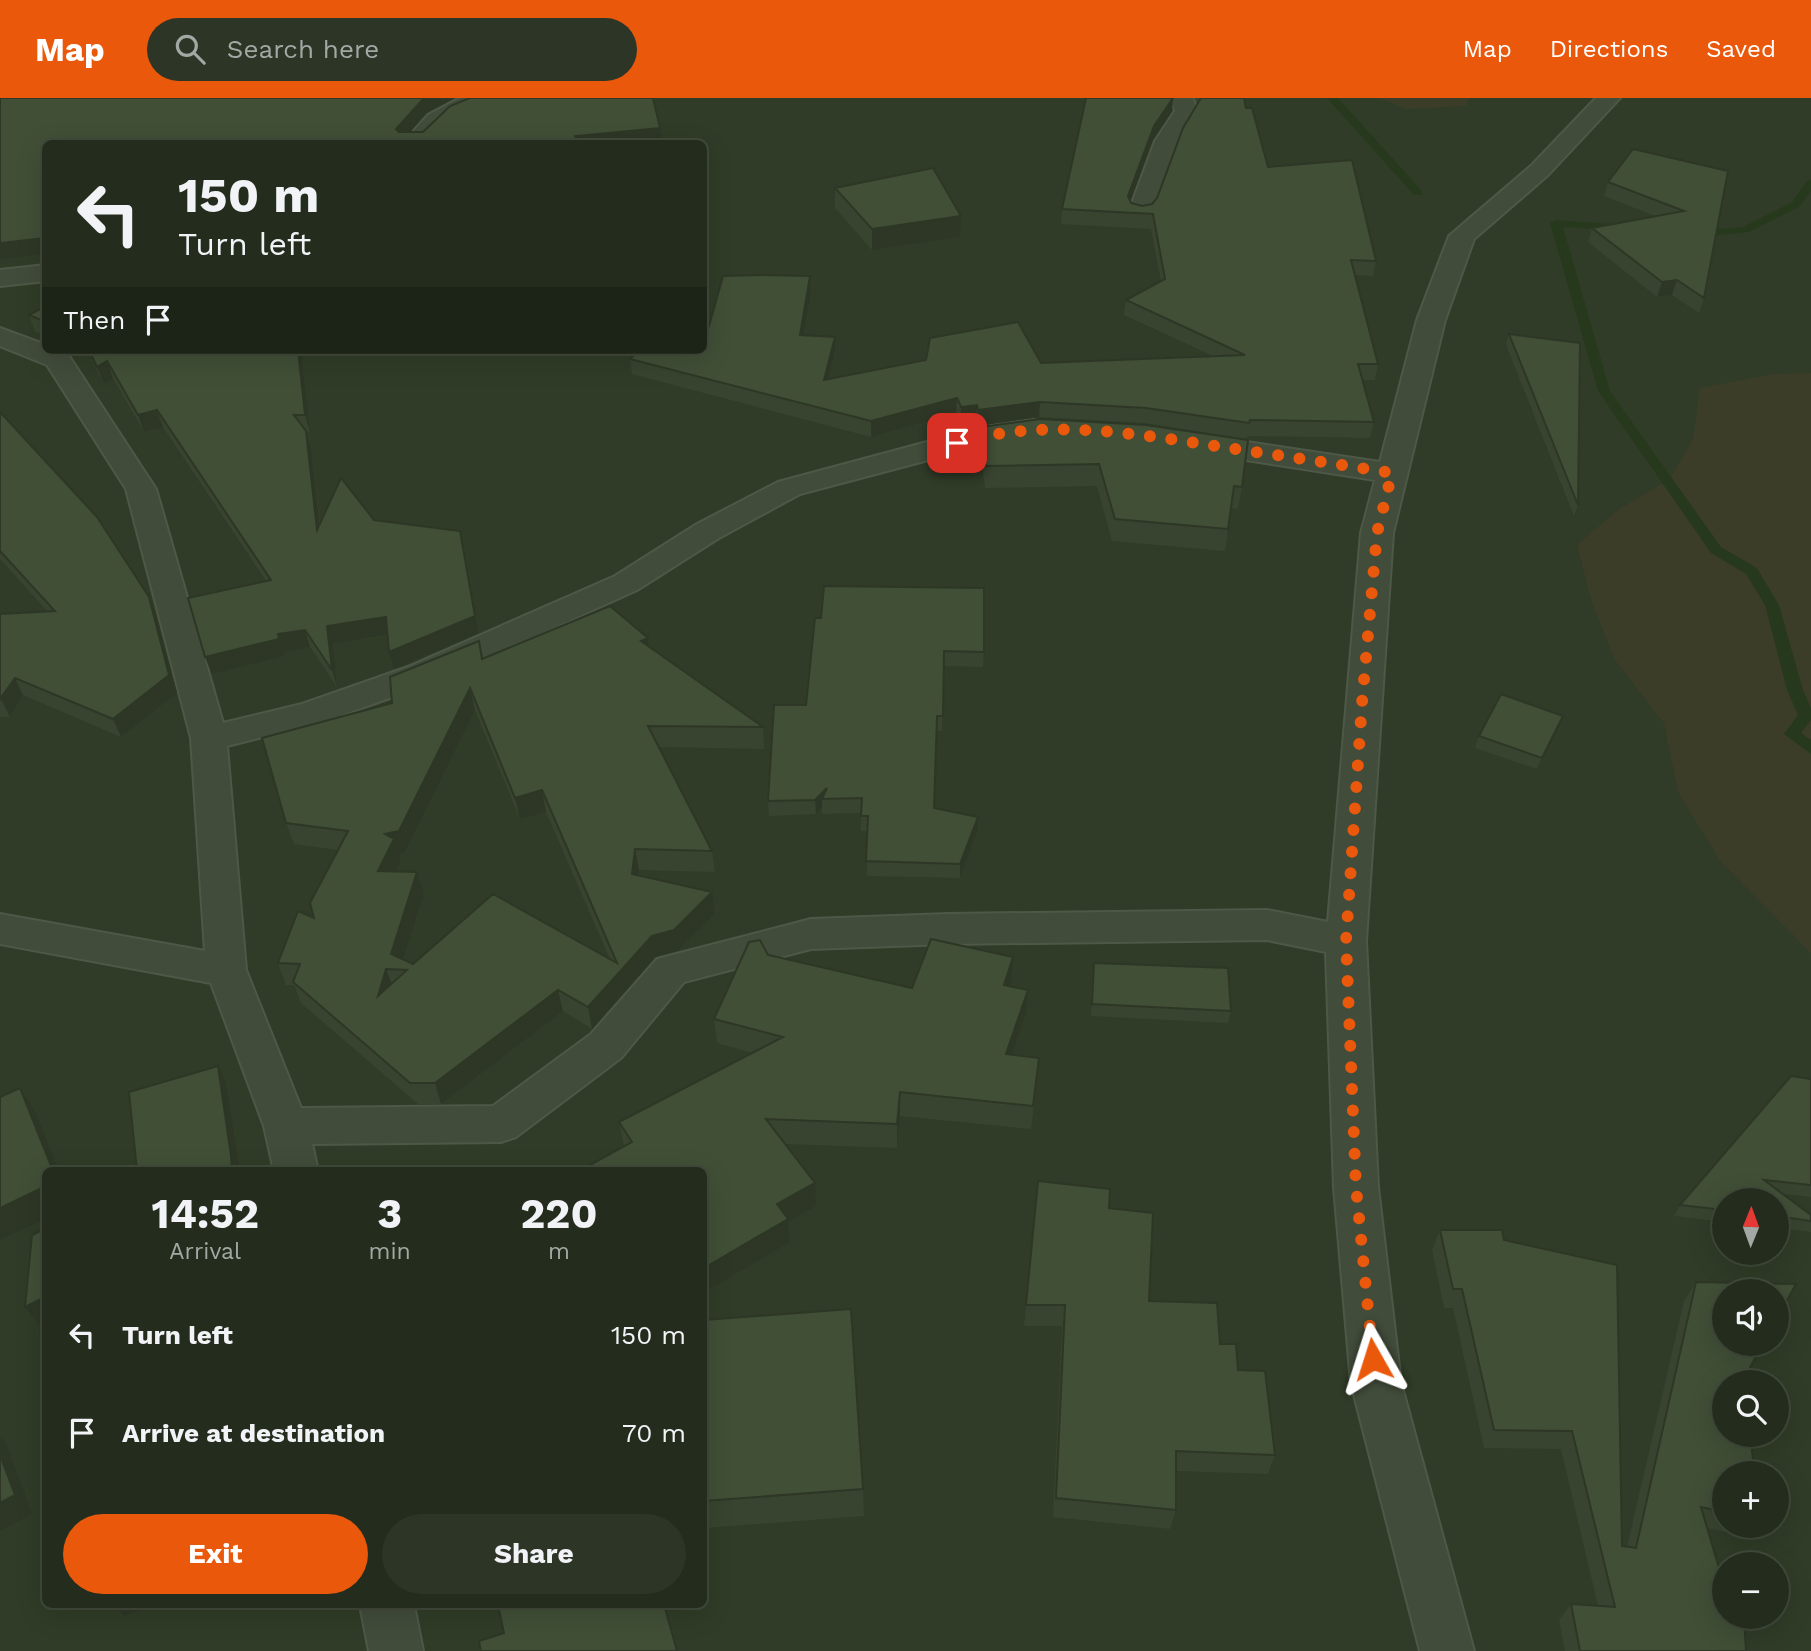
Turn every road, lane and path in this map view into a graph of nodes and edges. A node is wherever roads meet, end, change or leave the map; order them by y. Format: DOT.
graph roads {
  1 [pos="481,98"];
  2 [pos="1182,98"];
  3 [pos="1609,98"];
  4 [pos="416,140"];
  5 [pos="1142,211"];
  6 [pos="42,273"];
  7 [pos="0,278"];
  8 [pos="0,336"];
  9 [pos="42,353"];
  10 [pos="45,354"];
  11 [pos="1065,430"];
  12 [pos="1171,439"];
  13 [pos="1392,473"];
  14 [pos="209,738"];
  15 [pos="0,929"];
  16 [pos="1346,941"];
  17 [pos="226,970"];
  18 [pos="286,1126"];
  19 [pos="295,1167"];
  20 [pos="388,1608"];
  21 [pos="396,1651"];
  22 [pos="1447,1651"];
  1 -- 4 [label="street"];
  2 -- 5 [label="street"];
  3 -- 13 [label="street"];
  6 -- 7 [label="street"];
  8 -- 9 [label="street"];
  10 -- 14 [label="street"];
  11 -- 14 [label="street"];
  12 -- 13 [label="street"];
  13 -- 16 [label="street"];
  14 -- 17 [label="street"];
  15 -- 17 [label="street"];
  16 -- 18 [label="street"];
  16 -- 22 [label="street"];
  17 -- 18 [label="street"];
  18 -- 19 [label="street"];
  20 -- 21 [label="street"];
}
